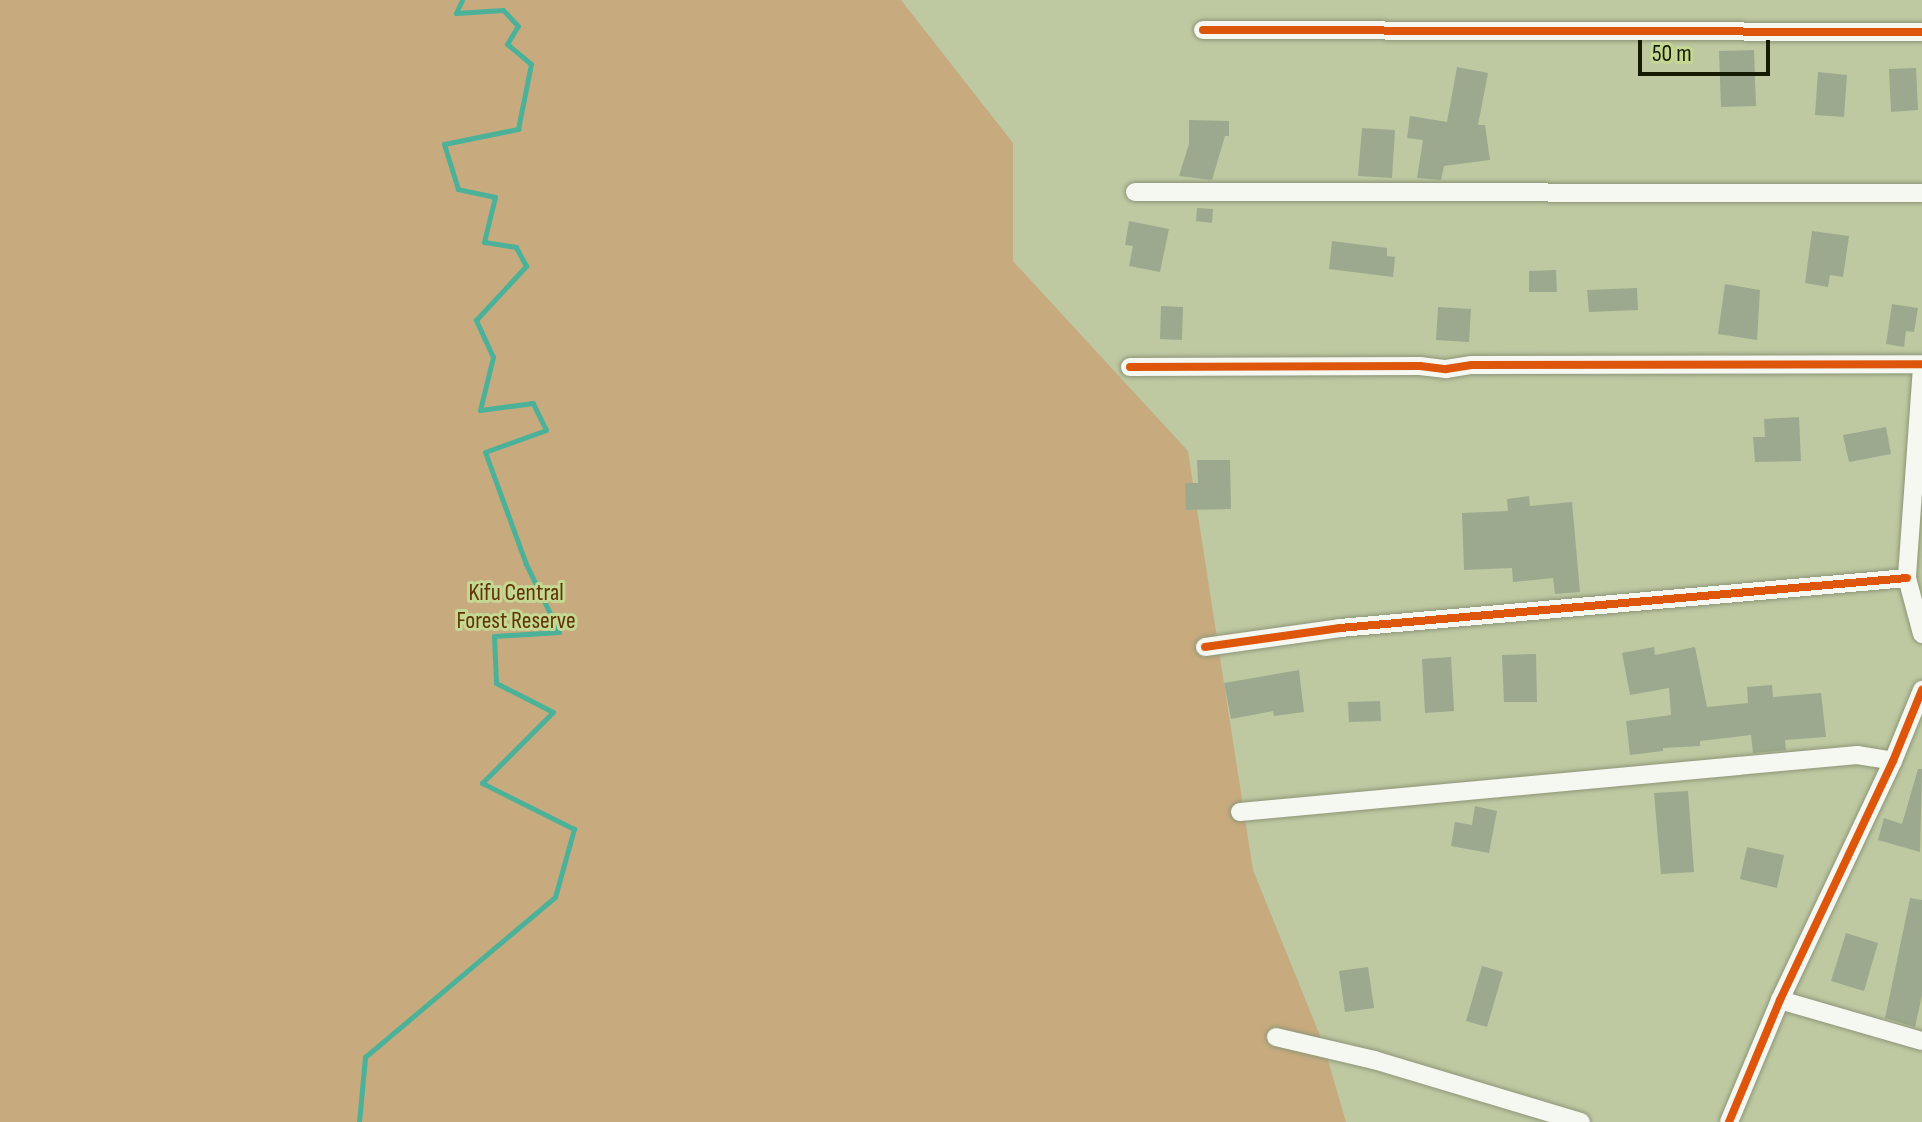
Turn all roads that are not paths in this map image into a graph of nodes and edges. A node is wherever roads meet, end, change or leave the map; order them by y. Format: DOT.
graph roads {
  1 [pos="1203,30"];
  2 [pos="1922,32"];
  3 [pos="1135,192"];
  4 [pos="1922,193"];
  5 [pos="1922,366"];
  6 [pos="1130,367"];
  7 [pos="1907,578"];
  8 [pos="1922,634"];
  9 [pos="1205,647"];
  10 [pos="1922,690"];
  11 [pos="1893,761"];
  12 [pos="1240,812"];
  13 [pos="1780,1000"];
  14 [pos="1276,1037"];
  15 [pos="1922,1041"];
  16 [pos="1581,1122"];
  17 [pos="1729,1122"];
  1 -- 2 [label="street"];
  3 -- 4 [label="street"];
  5 -- 6 [label="street"];
  5 -- 7 [label="street"];
  7 -- 8 [label="street"];
  7 -- 9 [label="street"];
  10 -- 11 [label="street"];
  11 -- 12 [label="street"];
  11 -- 13 [label="street"];
  13 -- 15 [label="street"];
  13 -- 17 [label="street"];
  14 -- 16 [label="street"];
}
